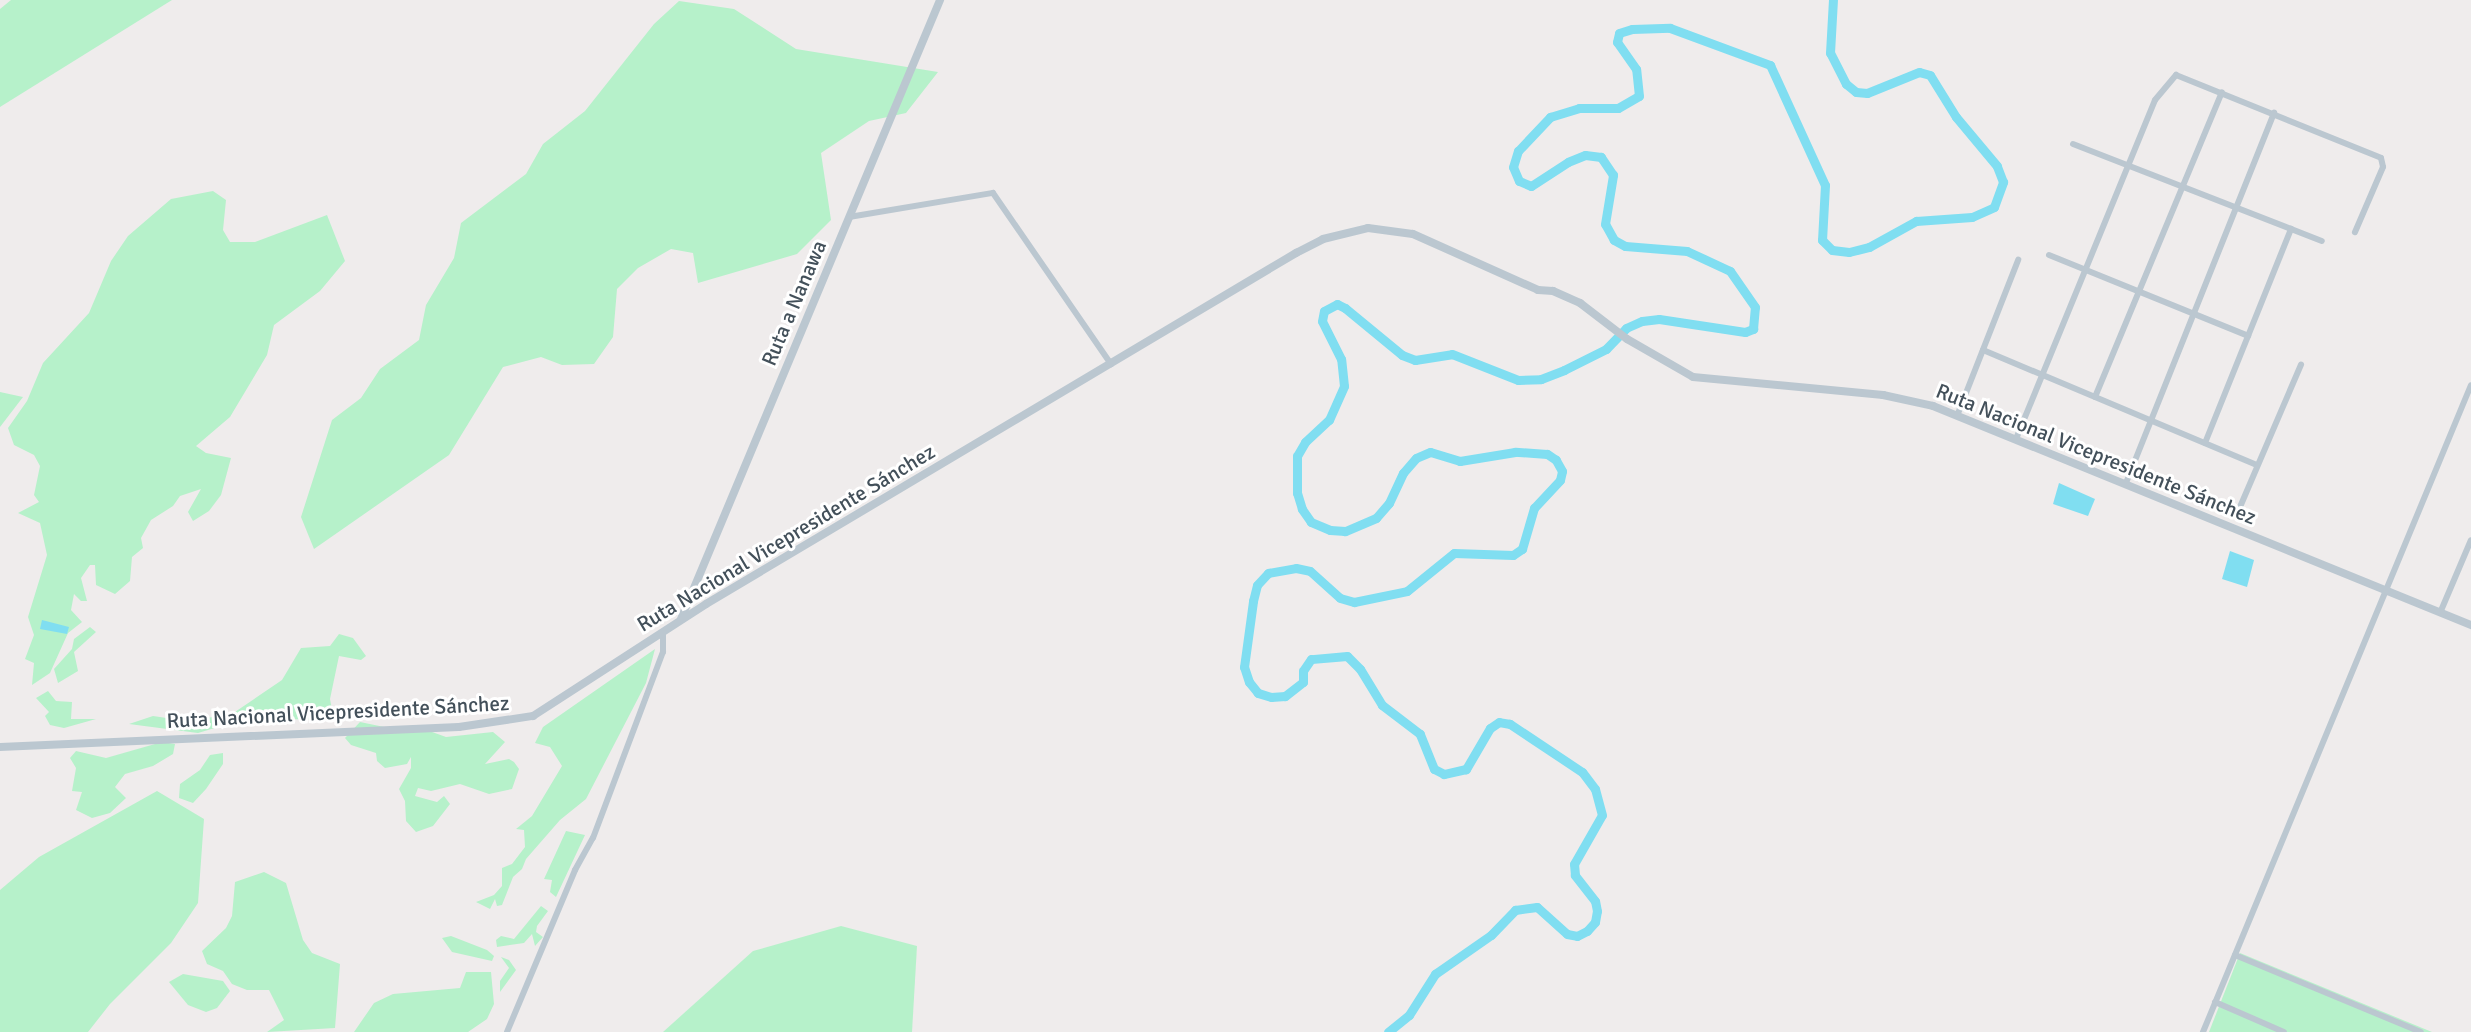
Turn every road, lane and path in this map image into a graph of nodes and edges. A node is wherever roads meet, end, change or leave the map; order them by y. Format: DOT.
graph roads {
  1 [pos="940,0"];
  2 [pos="2222,92"];
  3 [pos="2274,113"];
  4 [pos="2073,144"];
  5 [pos="2128,165"];
  6 [pos="2183,187"];
  7 [pos="2236,207"];
  8 [pos="849,217"];
  9 [pos="2291,229"];
  10 [pos="2355,232"];
  11 [pos="2322,241"];
  12 [pos="2049,255"];
  13 [pos="2018,260"];
  14 [pos="2086,270"];
  15 [pos="2139,292"];
  16 [pos="2193,314"];
  17 [pos="2248,336"];
  18 [pos="1983,350"];
  19 [pos="1111,364"];
  20 [pos="2301,365"];
  21 [pos="2042,375"];
  22 [pos="2471,385"];
  23 [pos="2095,397"];
  24 [pos="1957,416"];
  25 [pos="2151,420"];
  26 [pos="2016,439"];
  27 [pos="2205,443"];
  28 [pos="2257,465"];
  29 [pos="2126,483"];
  30 [pos="2240,507"];
  31 [pos="2471,540"];
  32 [pos="2386,591"];
  33 [pos="693,593"];
  34 [pos="706,604"];
  35 [pos="2440,613"];
  36 [pos="681,620"];
  37 [pos="2471,625"];
  38 [pos="663,632"];
  39 [pos="0,747"];
  40 [pos="2235,955"];
  41 [pos="2215,1002"];
  42 [pos="507,1032"];
  43 [pos="2203,1032"];
  44 [pos="2284,1032"];
  45 [pos="2421,1032"];
  1 -- 8 [label="street, Ruta a Nanawa"];
  2 -- 3 [label="street"];
  2 -- 5 [label="street"];
  2 -- 6 [label="street"];
  3 -- 7 [label="street"];
  3 -- 10 [label="street"];
  4 -- 5 [label="street"];
  5 -- 6 [label="street"];
  5 -- 14 [label="street"];
  6 -- 7 [label="street"];
  6 -- 15 [label="street"];
  7 -- 9 [label="street"];
  7 -- 16 [label="street"];
  8 -- 19 [label="street"];
  8 -- 33 [label="street, Ruta a Nanawa"];
  9 -- 11 [label="street"];
  9 -- 17 [label="street"];
  12 -- 14 [label="street"];
  13 -- 18 [label="street"];
  14 -- 15 [label="street"];
  14 -- 21 [label="street"];
  15 -- 16 [label="street"];
  15 -- 23 [label="street"];
  16 -- 17 [label="street"];
  16 -- 25 [label="street"];
  17 -- 27 [label="street"];
  18 -- 21 [label="street"];
  18 -- 24 [label="street"];
  19 -- 24 [label="street, Ruta Nacional Vicepresidente Sánchez"];
  19 -- 34 [label="street, Ruta Nacional Vicepresidente Sánchez"];
  20 -- 28 [label="street"];
  21 -- 23 [label="street"];
  21 -- 26 [label="street"];
  22 -- 32 [label="street"];
  23 -- 25 [label="street"];
  24 -- 26 [label="street, Ruta Nacional Vicepresidente Sánchez"];
  25 -- 27 [label="street"];
  25 -- 29 [label="street"];
  26 -- 29 [label="street, Ruta Nacional Vicepresidente Sánchez"];
  27 -- 28 [label="street"];
  28 -- 30 [label="street"];
  29 -- 32 [label="street, Ruta Nacional Vicepresidente Sánchez"];
  31 -- 35 [label="street"];
  32 -- 35 [label="street, Ruta Nacional Vicepresidente Sánchez"];
  32 -- 40 [label="street"];
  33 -- 34 [label="street"];
  33 -- 36 [label="street, Ruta a Nanawa"];
  34 -- 36 [label="street, Ruta Nacional Vicepresidente Sánchez"];
  35 -- 37 [label="street, Ruta Nacional Vicepresidente Sánchez"];
  36 -- 38 [label="street, Ruta Nacional Vicepresidente Sánchez"];
  38 -- 39 [label="street, Ruta Nacional Vicepresidente Sánchez"];
  38 -- 42 [label="street"];
  40 -- 41 [label="street"];
  40 -- 45 [label="street"];
  41 -- 43 [label="street"];
  41 -- 44 [label="street"];
}
